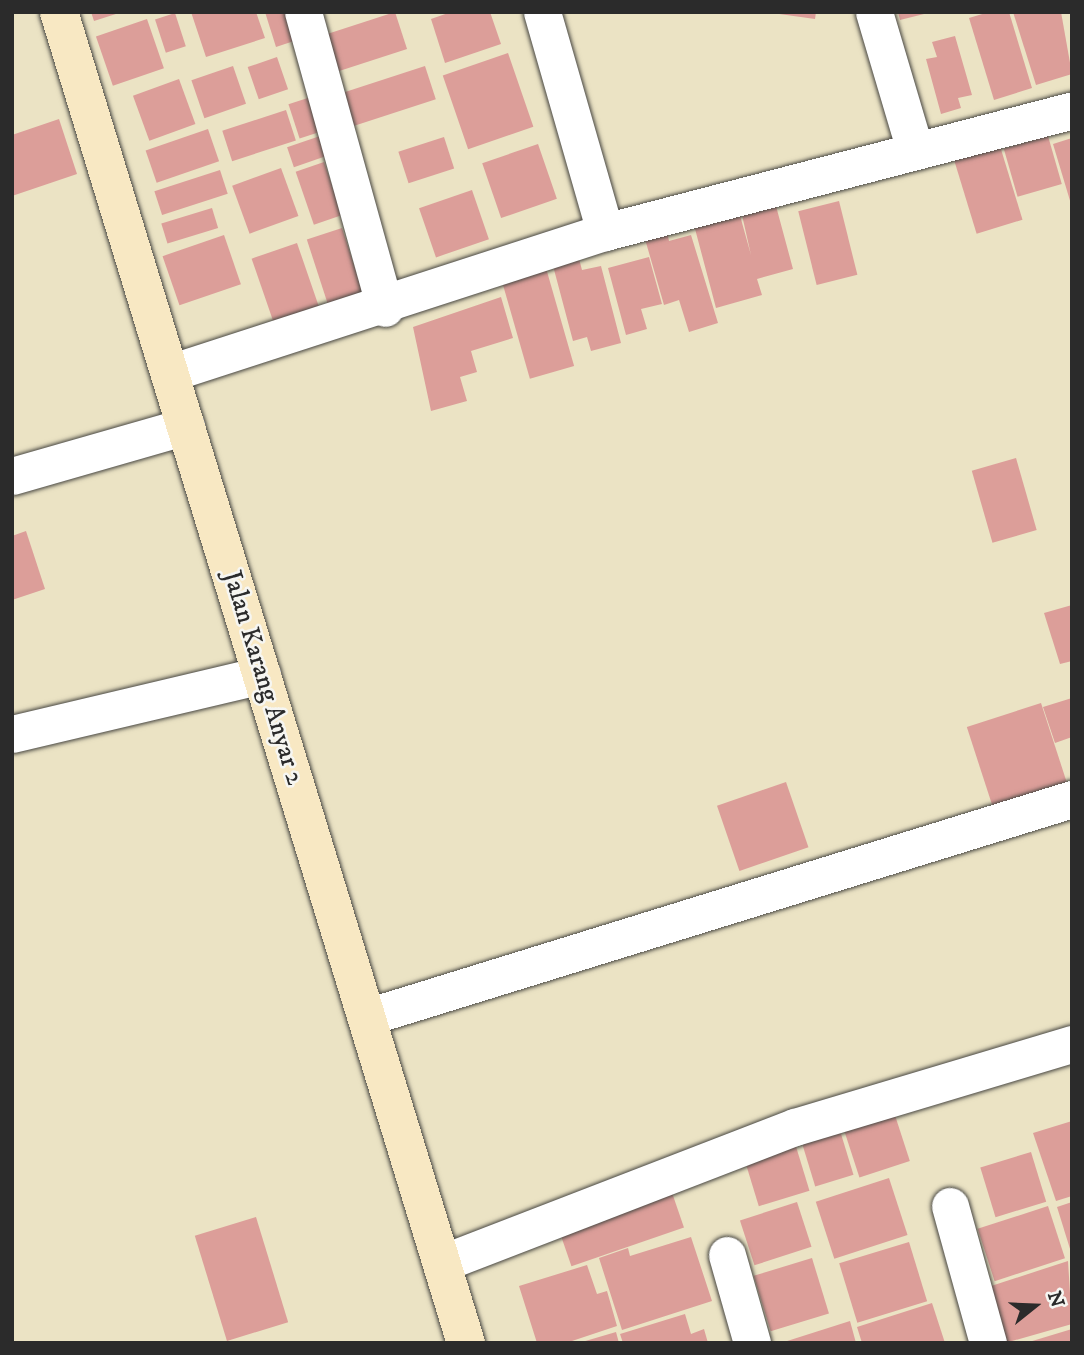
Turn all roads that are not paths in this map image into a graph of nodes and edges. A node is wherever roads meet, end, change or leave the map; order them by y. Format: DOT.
graph roads {
  1 [pos="59,12"];
  2 [pos="303,12"];
  3 [pos="542,12"];
  4 [pos="874,12"];
  5 [pos="1072,110"];
  6 [pos="915,150"];
  7 [pos="605,232"];
  8 [pos="385,308"];
  9 [pos="170,373"];
  10 [pos="186,426"];
  11 [pos="12,476"];
  12 [pos="262,675"];
  13 [pos="12,734"];
  14 [pos="1072,799"];
  15 [pos="367,1017"];
  16 [pos="1072,1044"];
  17 [pos="950,1206"];
  18 [pos="727,1255"];
  19 [pos="442,1263"];
  20 [pos="466,1343"];
  21 [pos="752,1343"];
  22 [pos="988,1343"];
  1 -- 9 [label="street, Jalan Karang Anyar 2"];
  2 -- 8 [label="street"];
  3 -- 7 [label="street"];
  4 -- 6 [label="street"];
  5 -- 6 [label="street"];
  6 -- 7 [label="street"];
  7 -- 8 [label="street"];
  8 -- 9 [label="street"];
  9 -- 10 [label="street, Jalan Karang Anyar 2"];
  10 -- 11 [label="street"];
  10 -- 12 [label="street, Jalan Karang Anyar 2"];
  12 -- 13 [label="street"];
  12 -- 15 [label="street, Jalan Karang Anyar 2"];
  14 -- 15 [label="street"];
  15 -- 19 [label="street, Jalan Karang Anyar 2"];
  16 -- 19 [label="street"];
  17 -- 22 [label="street"];
  18 -- 21 [label="street"];
  19 -- 20 [label="street, Jalan Karang Anyar 2"];
}
